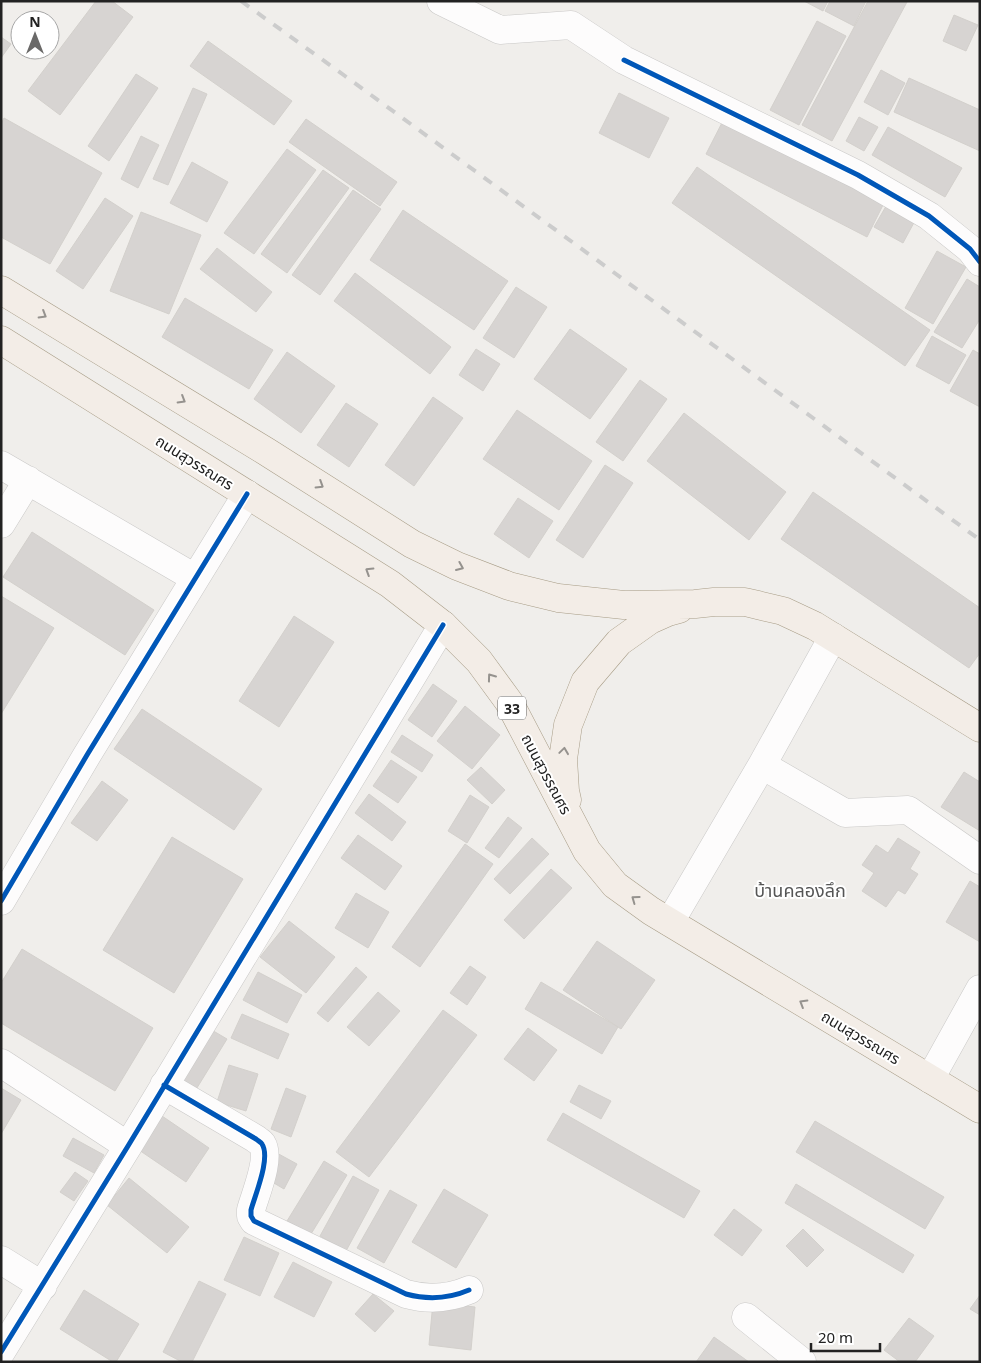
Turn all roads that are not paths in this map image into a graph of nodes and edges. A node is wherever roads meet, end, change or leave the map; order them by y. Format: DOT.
graph roads {
  1 [pos="441,1"];
  2 [pos="980,262"];
  3 [pos="1,290"];
  4 [pos="1,340"];
  5 [pos="1,465"];
  6 [pos="28,480"];
  7 [pos="247,494"];
  8 [pos="1,524"];
  9 [pos="195,578"];
  10 [pos="695,604"];
  11 [pos="443,625"];
  12 [pos="833,637"];
  13 [pos="980,728"];
  14 [pos="762,765"];
  15 [pos="577,833"];
  16 [pos="980,860"];
  17 [pos="1,901"];
  18 [pos="670,922"];
  19 [pos="980,989"];
  20 [pos="1,1063"];
  21 [pos="930,1079"];
  22 [pos="164,1085"];
  23 [pos="980,1109"];
  24 [pos="128,1146"];
  25 [pos="1,1260"];
  26 [pos="42,1286"];
  27 [pos="469,1290"];
  28 [pos="746,1317"];
  29 [pos="1,1352"];
  30 [pos="802,1362"];
  1 -- 2 [label="street"];
  3 -- 10 [label="main road, one-way"];
  4 -- 7 [label="main road, ถนนสุวรรณศร / 33"];
  5 -- 6 [label="street"];
  6 -- 8 [label="street"];
  6 -- 9 [label="street"];
  7 -- 9 [label="street"];
  11 -- 7 [label="main road, ถนนสุวรรณศร / 33, one-way"];
  9 -- 17 [label="street"];
  10 -- 12 [label="main road"];
  15 -- 10 [label="main road, one-way"];
  15 -- 11 [label="main road, ถนนสุวรรณศร / 33, one-way"];
  11 -- 22 [label="street"];
  12 -- 13 [label="main road"];
  12 -- 14 [label="street"];
  14 -- 16 [label="street"];
  14 -- 18 [label="street"];
  18 -- 15 [label="main road, ถนนสุวรรณศร / 33, one-way"];
  21 -- 18 [label="main road, ถนนสุวรรณศร / 33, one-way"];
  19 -- 21 [label="street"];
  20 -- 24 [label="street"];
  21 -- 23 [label="main road, ถนนสุวรรณศร / 33"];
  22 -- 24 [label="street"];
  22 -- 27 [label="street"];
  24 -- 26 [label="street"];
  25 -- 26 [label="street"];
  26 -- 29 [label="street"];
  28 -- 30 [label="street"];
}
